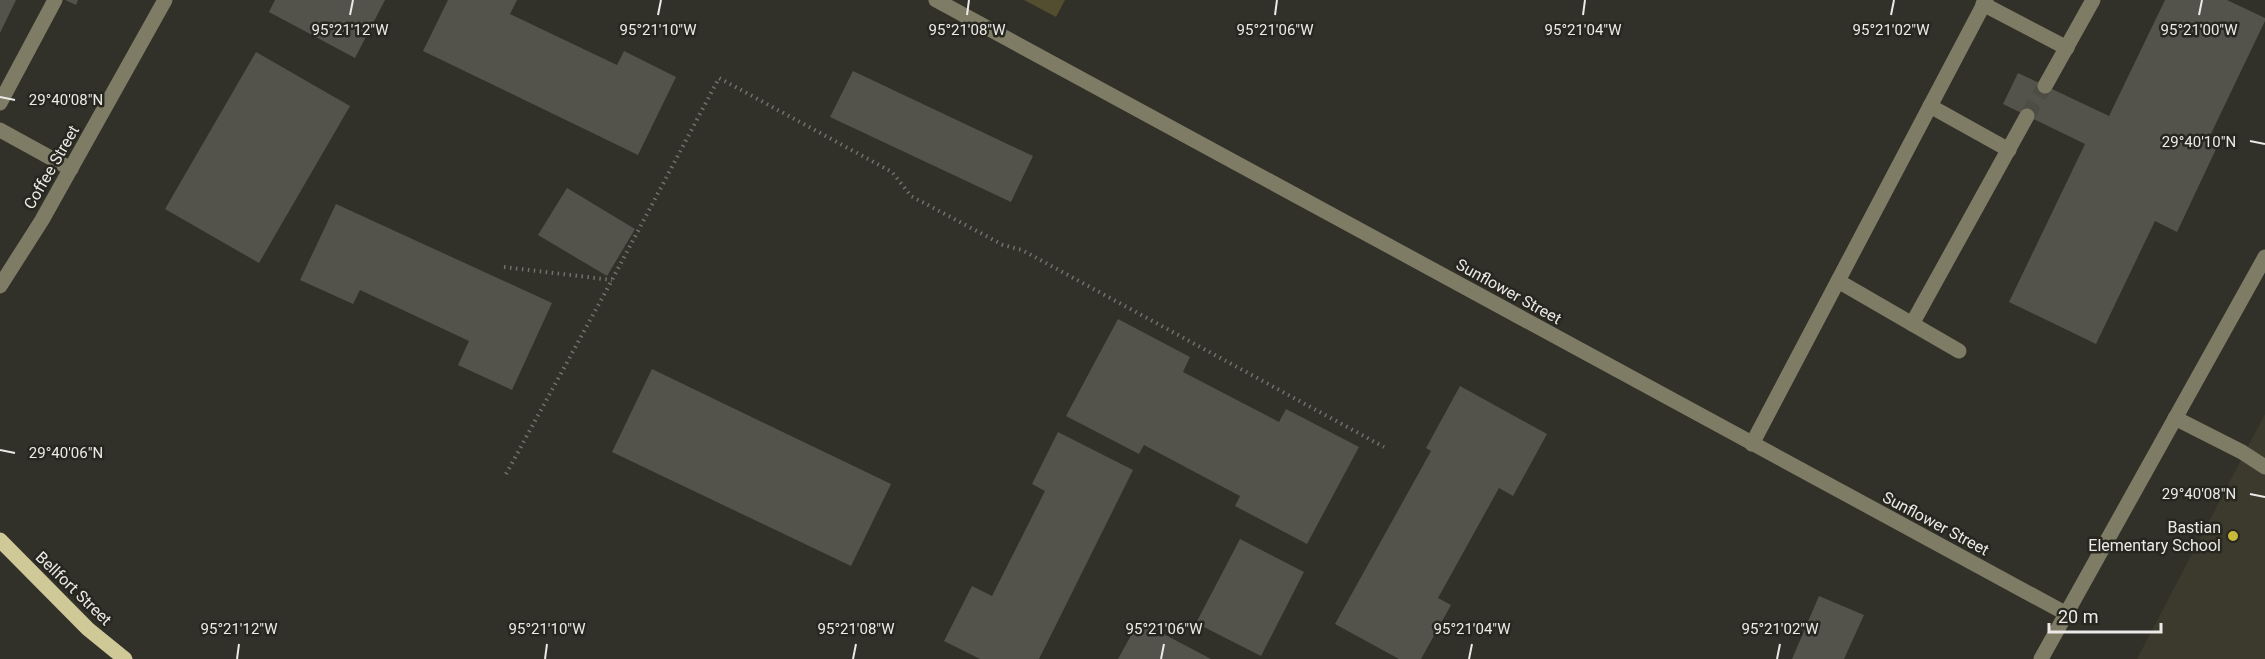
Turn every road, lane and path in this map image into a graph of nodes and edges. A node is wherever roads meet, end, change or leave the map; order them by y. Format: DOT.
graph roads {
  1 [pos="55,0"];
  2 [pos="165,0"];
  3 [pos="936,0"];
  4 [pos="2093,0"];
  5 [pos="1985,2"];
  6 [pos="2067,48"];
  7 [pos="2045,86"];
  8 [pos="0,103"];
  9 [pos="1930,106"];
  10 [pos="2027,116"];
  11 [pos="0,130"];
  12 [pos="2009,150"];
  13 [pos="71,170"];
  14 [pos="2265,257"];
  15 [pos="504,267"];
  16 [pos="612,280"];
  17 [pos="1838,281"];
  18 [pos="0,286"];
  19 [pos="1912,324"];
  20 [pos="1959,351"];
  21 [pos="2175,418"];
  22 [pos="1752,444"];
  23 [pos="1384,447"];
  24 [pos="2265,467"];
  25 [pos="506,474"];
  26 [pos="0,540"];
  27 [pos="2065,613"];
  28 [pos="125,659"];
  29 [pos="2041,659"];
  1 -- 8 [label="street"];
  2 -- 13 [label="street, Coffee Street"];
  3 -- 22 [label="street, Sunflower Street"];
  4 -- 6 [label="street"];
  5 -- 6 [label="street"];
  5 -- 9 [label="street"];
  6 -- 7 [label="street"];
  9 -- 12 [label="street"];
  9 -- 17 [label="street"];
  10 -- 12 [label="street"];
  11 -- 13 [label="street"];
  12 -- 19 [label="street"];
  13 -- 18 [label="street, Coffee Street"];
  14 -- 21 [label="street"];
  15 -- 16 [label="path"];
  16 -- 23 [label="path"];
  16 -- 25 [label="path"];
  17 -- 19 [label="street"];
  17 -- 22 [label="street"];
  19 -- 20 [label="street"];
  21 -- 24 [label="street"];
  21 -- 27 [label="street"];
  22 -- 27 [label="street, Sunflower Street"];
  26 -- 28 [label="main road, Bellfort Street"];
  27 -- 29 [label="street"];
}
